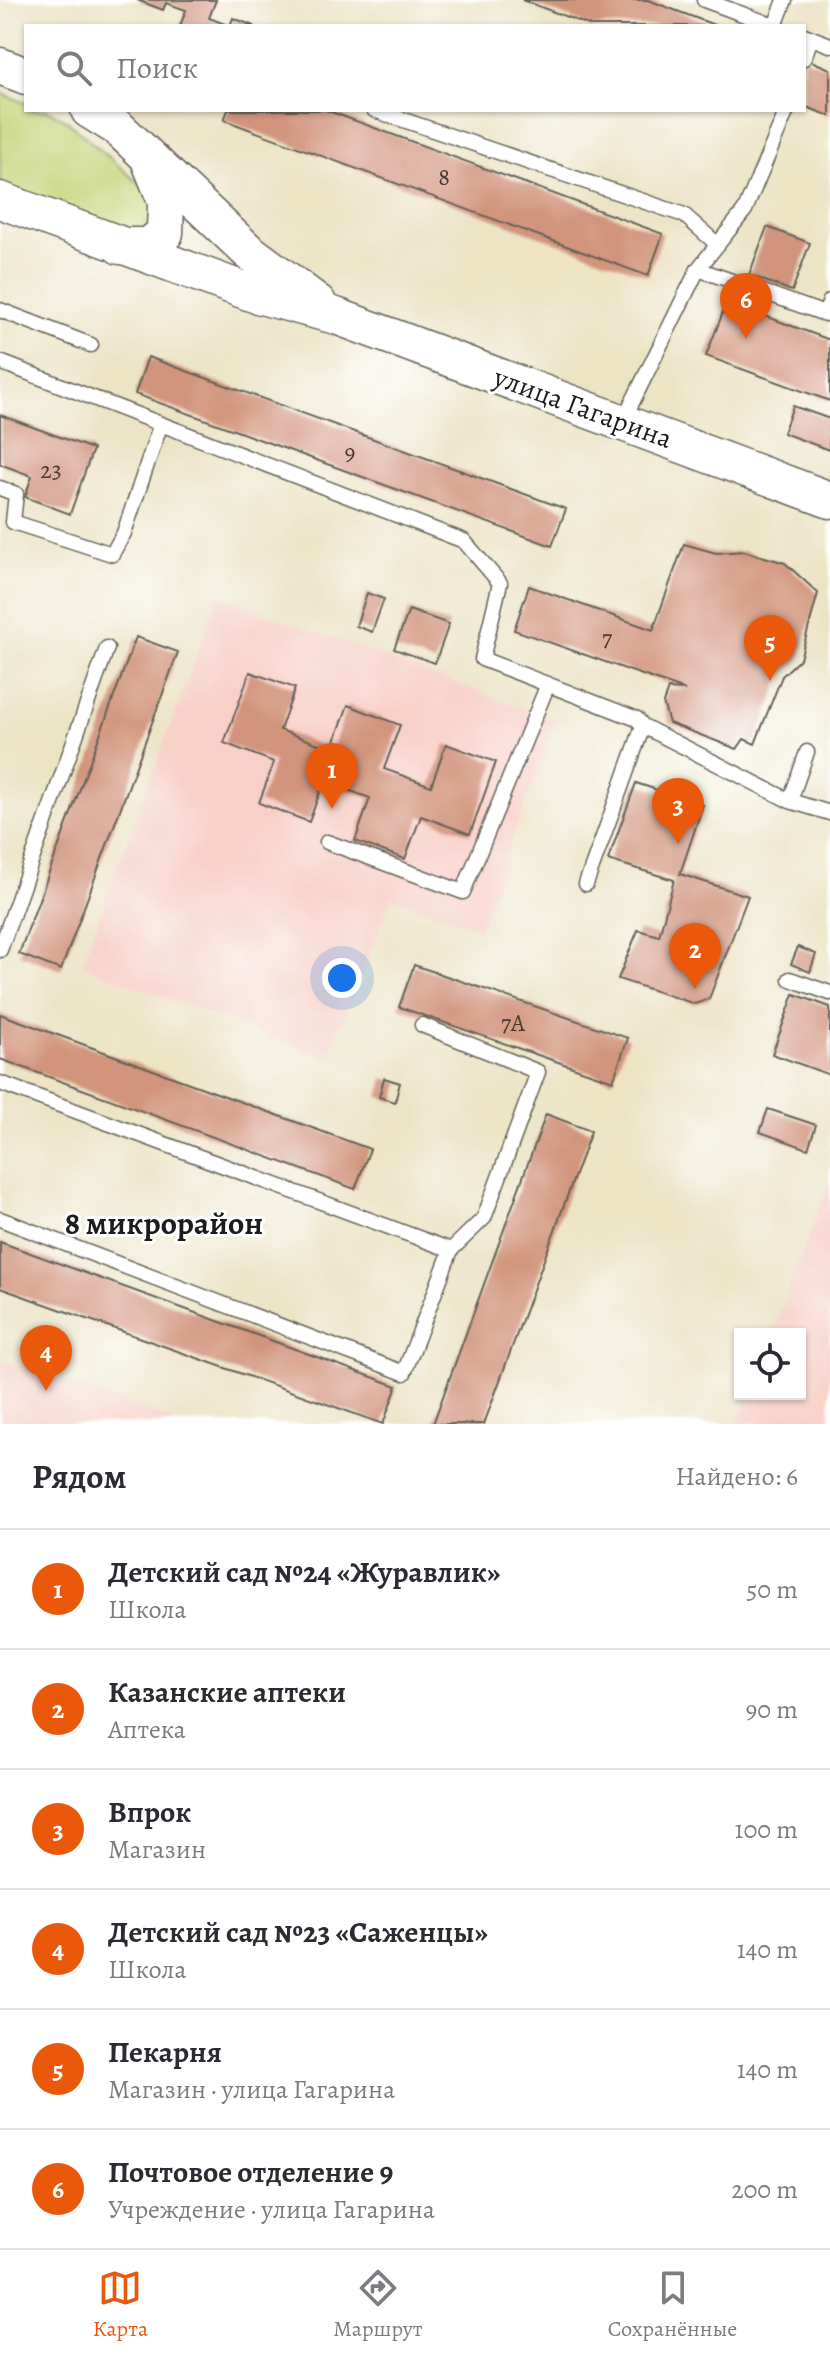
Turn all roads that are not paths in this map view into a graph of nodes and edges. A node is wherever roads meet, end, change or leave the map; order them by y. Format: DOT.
graph roads {
  1 [pos="704,0"];
  2 [pos="785,0"];
  3 [pos="770,24"];
  4 [pos="776,24"];
  5 [pos="808,36"];
  6 [pos="830,45"];
  7 [pos="0,66"];
  8 [pos="24,75"];
  9 [pos="92,112"];
  10 [pos="380,112"];
  11 [pos="786,112"];
  12 [pos="146,153"];
  13 [pos="0,200"];
  14 [pos="718,245"];
  15 [pos="118,246"];
  16 [pos="698,269"];
  17 [pos="830,301"];
  18 [pos="0,310"];
  19 [pos="336,316"];
  20 [pos="91,345"];
  21 [pos="0,362"];
  22 [pos="622,423"];
  23 [pos="160,426"];
  24 [pos="0,488"];
  25 [pos="830,500"];
  26 [pos="107,648"];
  27 [pos="548,684"];
  28 [pos="643,726"];
  29 [pos="807,752"];
  30 [pos="790,801"];
  31 [pos="830,813"];
  32 [pos="327,842"];
  33 [pos="586,884"];
  34 [pos="0,950"];
  35 [pos="790,979"];
  36 [pos="830,993"];
  37 [pos="422,1025"];
  38 [pos="0,1083"];
  39 [pos="0,1219"];
  40 [pos="451,1250"];
  1 -- 3 [label="lane"];
  2 -- 4 [label="lane"];
  5 -- 6 [label="lane"];
  7 -- 8 [label="street"];
  9 -- 12 [label="street, улица Гагарина"];
  10 -- 14 [label="lane"];
  11 -- 14 [label="lane"];
  12 -- 15 [label="street"];
  12 -- 19 [label="street, улица Гагарина"];
  13 -- 15 [label="street, улица Гагарина"];
  14 -- 16 [label="lane"];
  15 -- 19 [label="street, улица Гагарина"];
  16 -- 17 [label="lane"];
  16 -- 22 [label="lane"];
  18 -- 20 [label="lane"];
  19 -- 22 [label="street, улица Гагарина"];
  21 -- 23 [label="lane"];
  22 -- 25 [label="street, улица Гагарина"];
  23 -- 24 [label="lane"];
  23 -- 27 [label="lane"];
  26 -- 34 [label="lane"];
  27 -- 28 [label="lane"];
  27 -- 32 [label="lane"];
  28 -- 30 [label="lane"];
  28 -- 33 [label="lane"];
  29 -- 30 [label="lane"];
  30 -- 31 [label="lane"];
  35 -- 36 [label="lane"];
  37 -- 40 [label="lane"];
  38 -- 40 [label="lane"];
  39 -- 40 [label="lane"];
}
